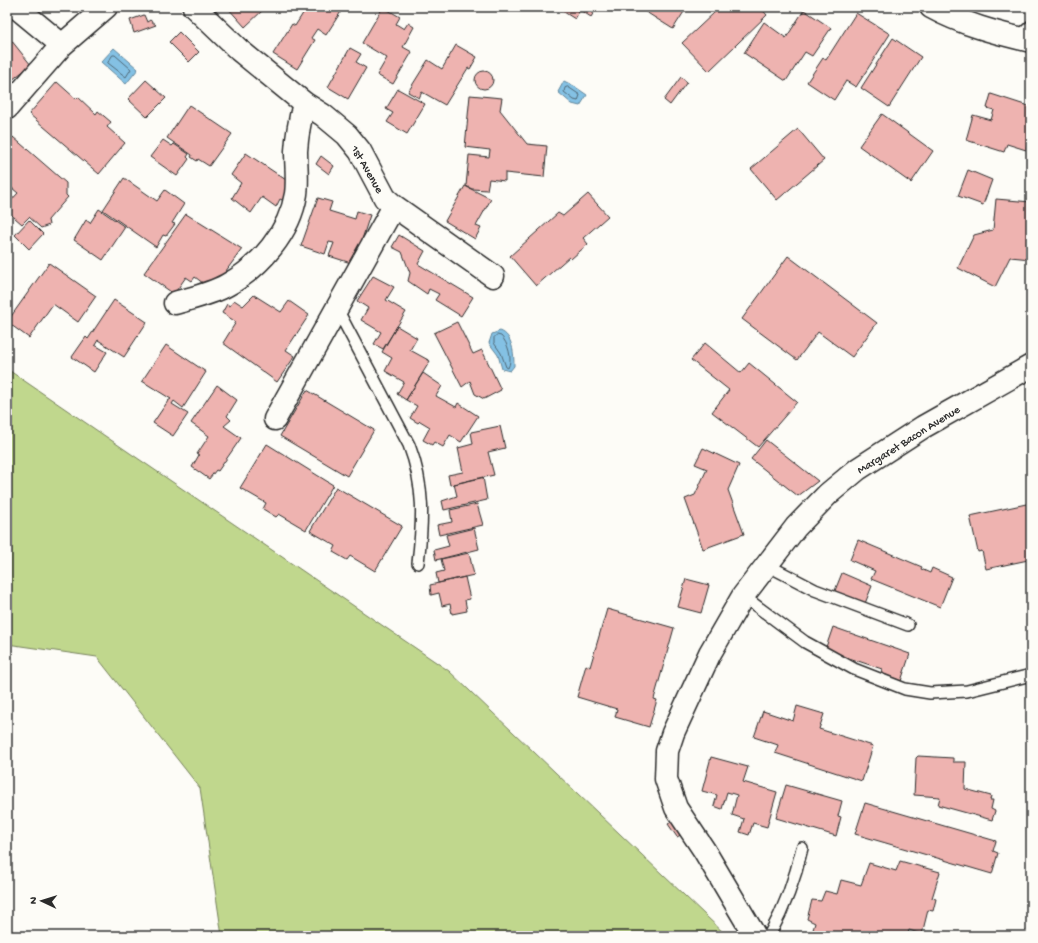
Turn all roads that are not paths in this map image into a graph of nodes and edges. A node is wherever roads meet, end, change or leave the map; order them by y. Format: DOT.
graph roads {
  1 [pos="16,7"];
  2 [pos="106,7"];
  3 [pos="194,7"];
  4 [pos="931,7"];
  5 [pos="1027,35"];
  6 [pos="62,45"];
  7 [pos="304,103"];
  8 [pos="7,108"];
  9 [pos="394,206"];
  10 [pos="493,276"];
  11 [pos="175,303"];
  12 [pos="337,309"];
  13 [pos="1031,366"];
  14 [pos="275,419"];
  15 [pos="418,563"];
  16 [pos="767,565"];
  17 [pos="743,596"];
  18 [pos="908,625"];
  19 [pos="1031,675"];
  20 [pos="802,848"];
  21 [pos="755,936"];
  22 [pos="769,936"];
  1 -- 6 [label="street"];
  2 -- 6 [label="street"];
  3 -- 7 [label="street, 1st Avenue"];
  4 -- 5 [label="street"];
  6 -- 8 [label="street"];
  7 -- 9 [label="street, 1st Avenue"];
  7 -- 11 [label="street"];
  9 -- 10 [label="street, 1st Avenue"];
  9 -- 12 [label="street"];
  12 -- 14 [label="street"];
  12 -- 15 [label="lane"];
  13 -- 16 [label="street, Margaret Bacon Avenue"];
  16 -- 17 [label="street, Margaret Bacon Avenue"];
  16 -- 18 [label="lane"];
  17 -- 19 [label="lane"];
  17 -- 21 [label="street, Margaret Bacon Avenue"];
  20 -- 22 [label="lane"];
}
